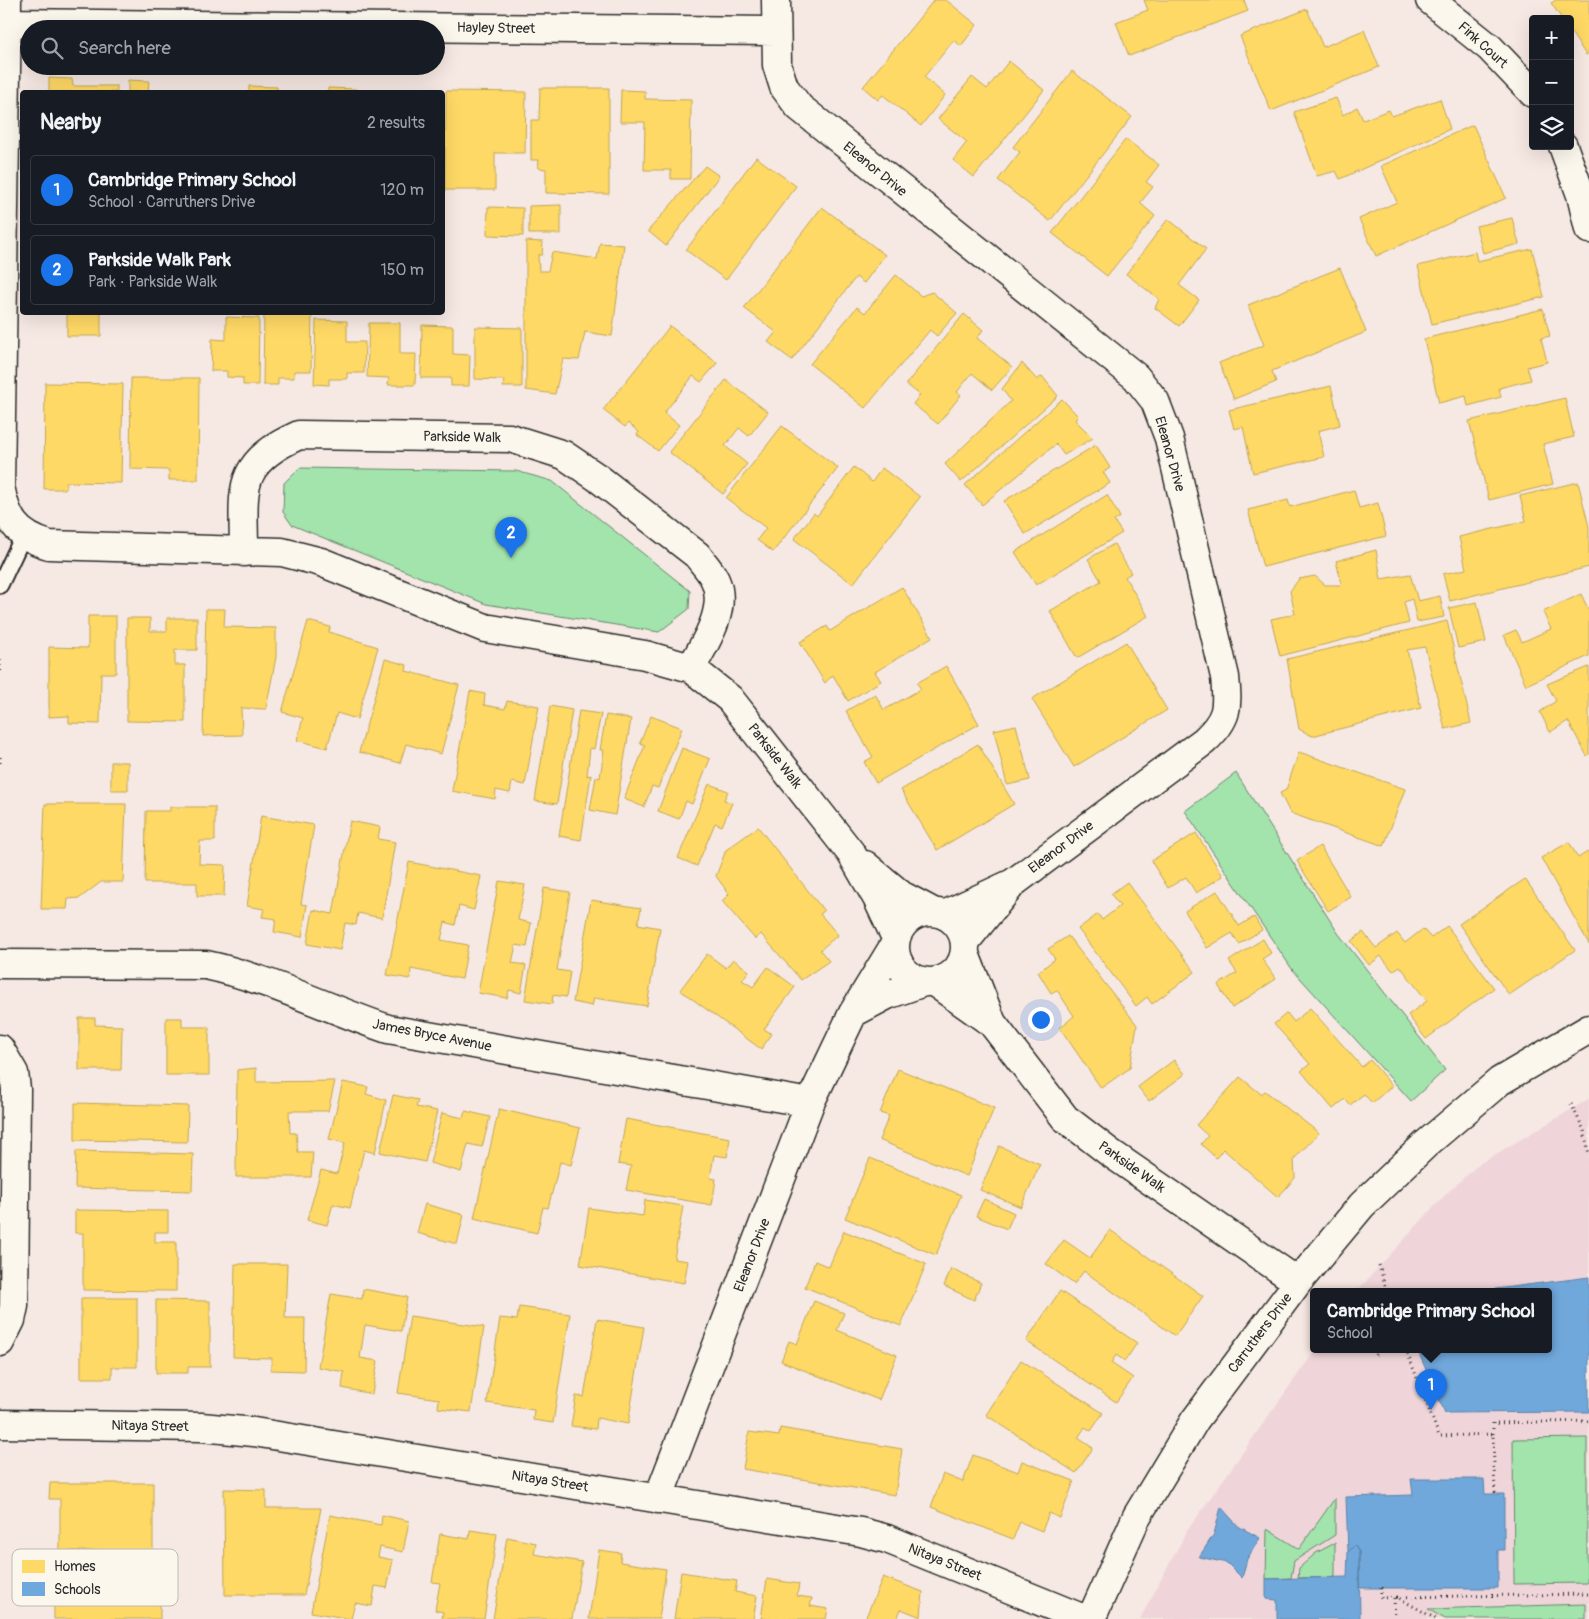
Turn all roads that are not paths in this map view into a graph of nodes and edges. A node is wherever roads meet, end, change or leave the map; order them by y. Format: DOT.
graph roads {
  1 [pos="776,0"];
  2 [pos="1430,0"];
  3 [pos="7,11"];
  4 [pos="353,20"];
  5 [pos="445,22"];
  6 [pos="776,31"];
  7 [pos="1529,89"];
  8 [pos="1564,150"];
  9 [pos="1589,229"];
  10 [pos="24,534"];
  11 [pos="244,552"];
  12 [pos="0,585"];
  13 [pos="691,668"];
  14 [pos="851,853"];
  15 [pos="1013,883"];
  16 [pos="938,914"];
  17 [pos="895,941"];
  18 [pos="965,948"];
  19 [pos="0,964"];
  20 [pos="929,982"];
  21 [pos="853,1013"];
  22 [pos="992,1023"];
  23 [pos="1589,1029"];
  24 [pos="0,1049"];
  25 [pos="810,1103"];
  26 [pos="1298,1282"];
  27 [pos="0,1342"];
  28 [pos="0,1424"];
  29 [pos="658,1499"];
  30 [pos="1084,1619"];
  31 [pos="1092,1619"];
  1 -- 6 [label="street, Eleanor Drive"];
  2 -- 7 [label="street, Fink Court"];
  3 -- 4 [label="street, Hayley Street"];
  3 -- 10 [label="street"];
  5 -- 6 [label="street, Hayley Street"];
  6 -- 15 [label="street, Eleanor Drive"];
  8 -- 9 [label="street"];
  10 -- 11 [label="street, Parkside Walk"];
  10 -- 12 [label="lane"];
  11 -- 13 [label="street, Parkside Walk"];
  11 -- 13 [label="street, Parkside Walk"];
  13 -- 14 [label="street, Parkside Walk"];
  14 -- 16 [label="street, Parkside Walk"];
  14 -- 17 [label="street, Parkside Walk"];
  15 -- 16 [label="street, Eleanor Drive"];
  15 -- 18 [label="street, Eleanor Drive"];
  16 -- 17 [label="street"];
  16 -- 18 [label="street"];
  17 -- 20 [label="street"];
  17 -- 21 [label="street, Eleanor Drive"];
  18 -- 20 [label="street"];
  18 -- 22 [label="street, Parkside Walk"];
  19 -- 25 [label="street, James Bryce Avenue"];
  20 -- 21 [label="street"];
  20 -- 22 [label="street, Parkside Walk"];
  21 -- 25 [label="street, Eleanor Drive"];
  22 -- 26 [label="street, Parkside Walk"];
  23 -- 26 [label="street, Carruthers Drive"];
  24 -- 27 [label="street"];
  25 -- 29 [label="street, Eleanor Drive"];
  26 -- 31 [label="street, Carruthers Drive"];
  28 -- 29 [label="street, Nitaya Street"];
  29 -- 30 [label="street, Nitaya Street"];
}
